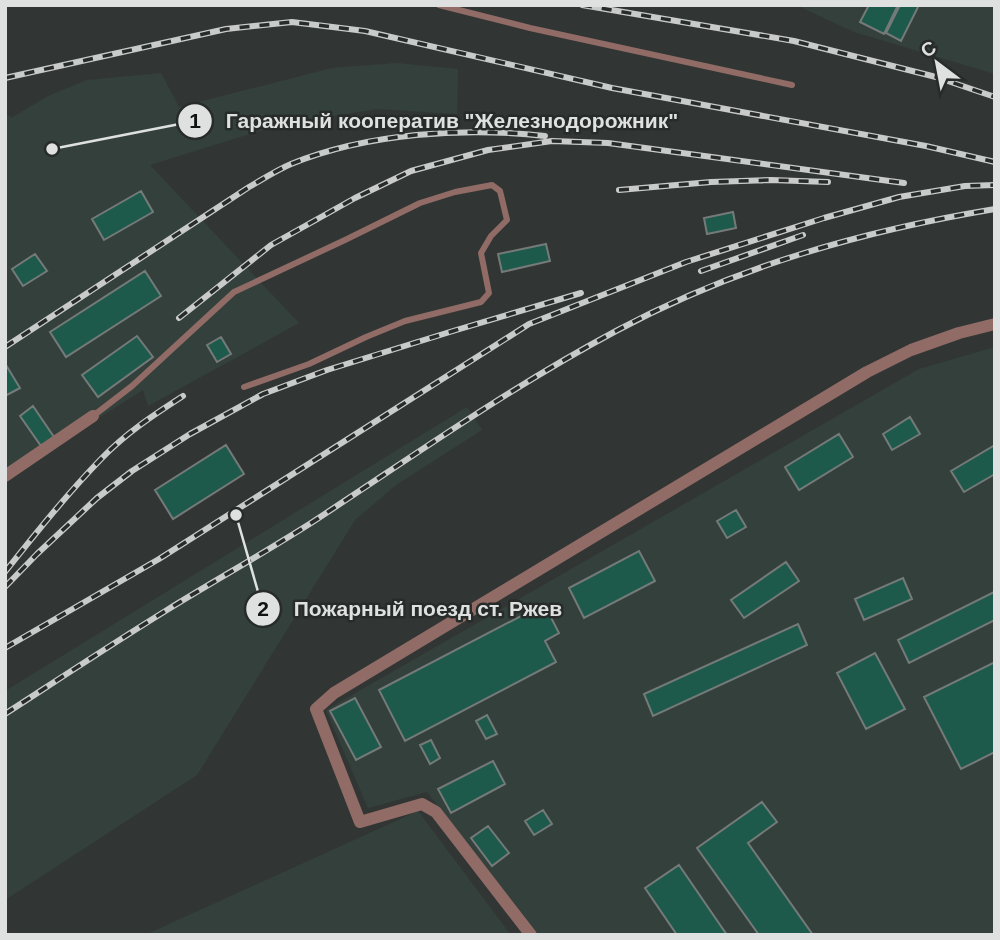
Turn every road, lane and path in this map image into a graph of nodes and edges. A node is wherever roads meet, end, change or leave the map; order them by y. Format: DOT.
graph roads {
  1 [pos="439,5"];
  2 [pos="792,85"];
  3 [pos="995,324"];
  4 [pos="244,387"];
  5 [pos="93,416"];
  6 [pos="5,476"];
  7 [pos="531,935"];
  1 -- 2 [label="lane"];
  3 -- 7 [label="street"];
  4 -- 5 [label="lane"];
  5 -- 6 [label="street"];
}
